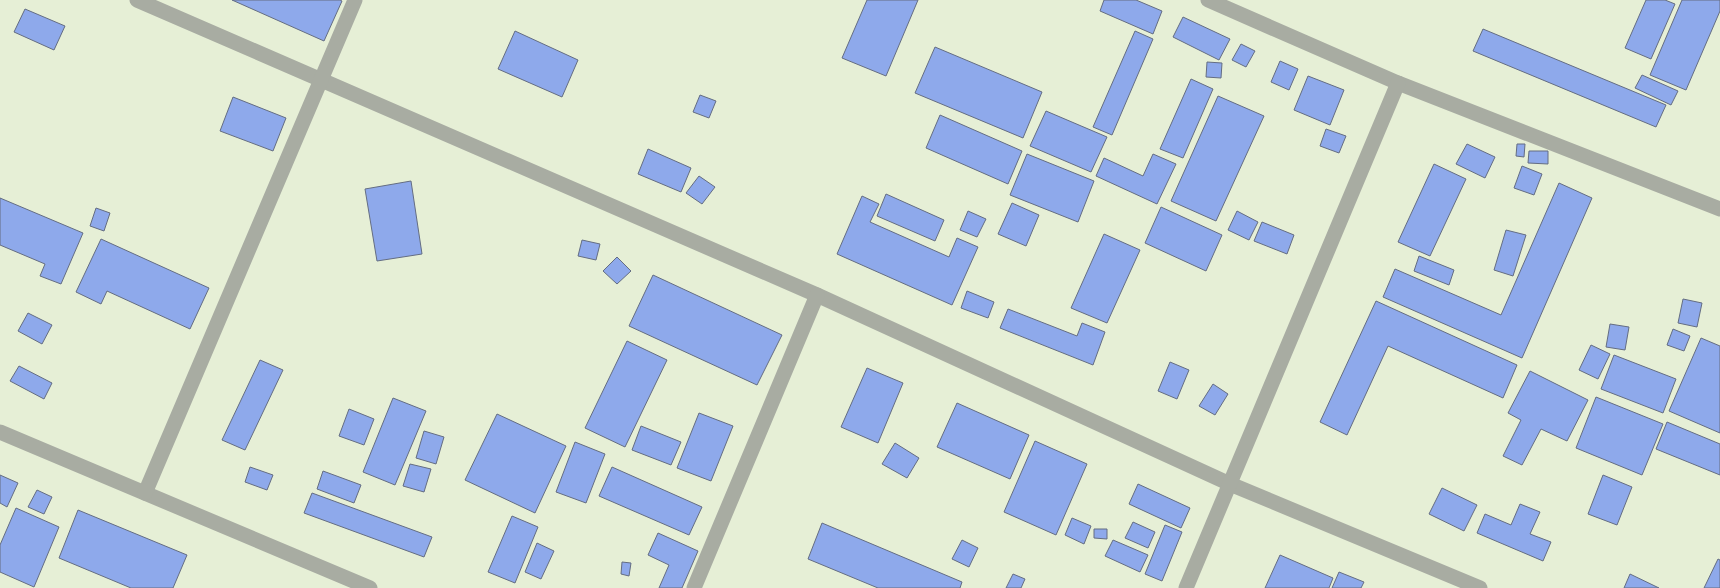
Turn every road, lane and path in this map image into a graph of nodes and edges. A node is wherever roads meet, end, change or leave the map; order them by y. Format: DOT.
graph roads {
  1 [pos="137,0"];
  2 [pos="355,0"];
  3 [pos="1208,0"];
  4 [pos="321,80"];
  5 [pos="1398,83"];
  6 [pos="1720,209"];
  7 [pos="817,295"];
  8 [pos="0,432"];
  9 [pos="1230,484"];
  10 [pos="145,494"];
  11 [pos="370,588"];
  12 [pos="694,588"];
  13 [pos="1186,588"];
  14 [pos="1480,588"];
  1 -- 4 [label="street"];
  2 -- 4 [label="street"];
  3 -- 5 [label="street"];
  4 -- 7 [label="street"];
  4 -- 10 [label="street"];
  5 -- 6 [label="street"];
  5 -- 9 [label="street"];
  7 -- 9 [label="street"];
  7 -- 12 [label="street"];
  8 -- 10 [label="street"];
  9 -- 13 [label="street"];
  9 -- 14 [label="street"];
  10 -- 11 [label="street"];
}
